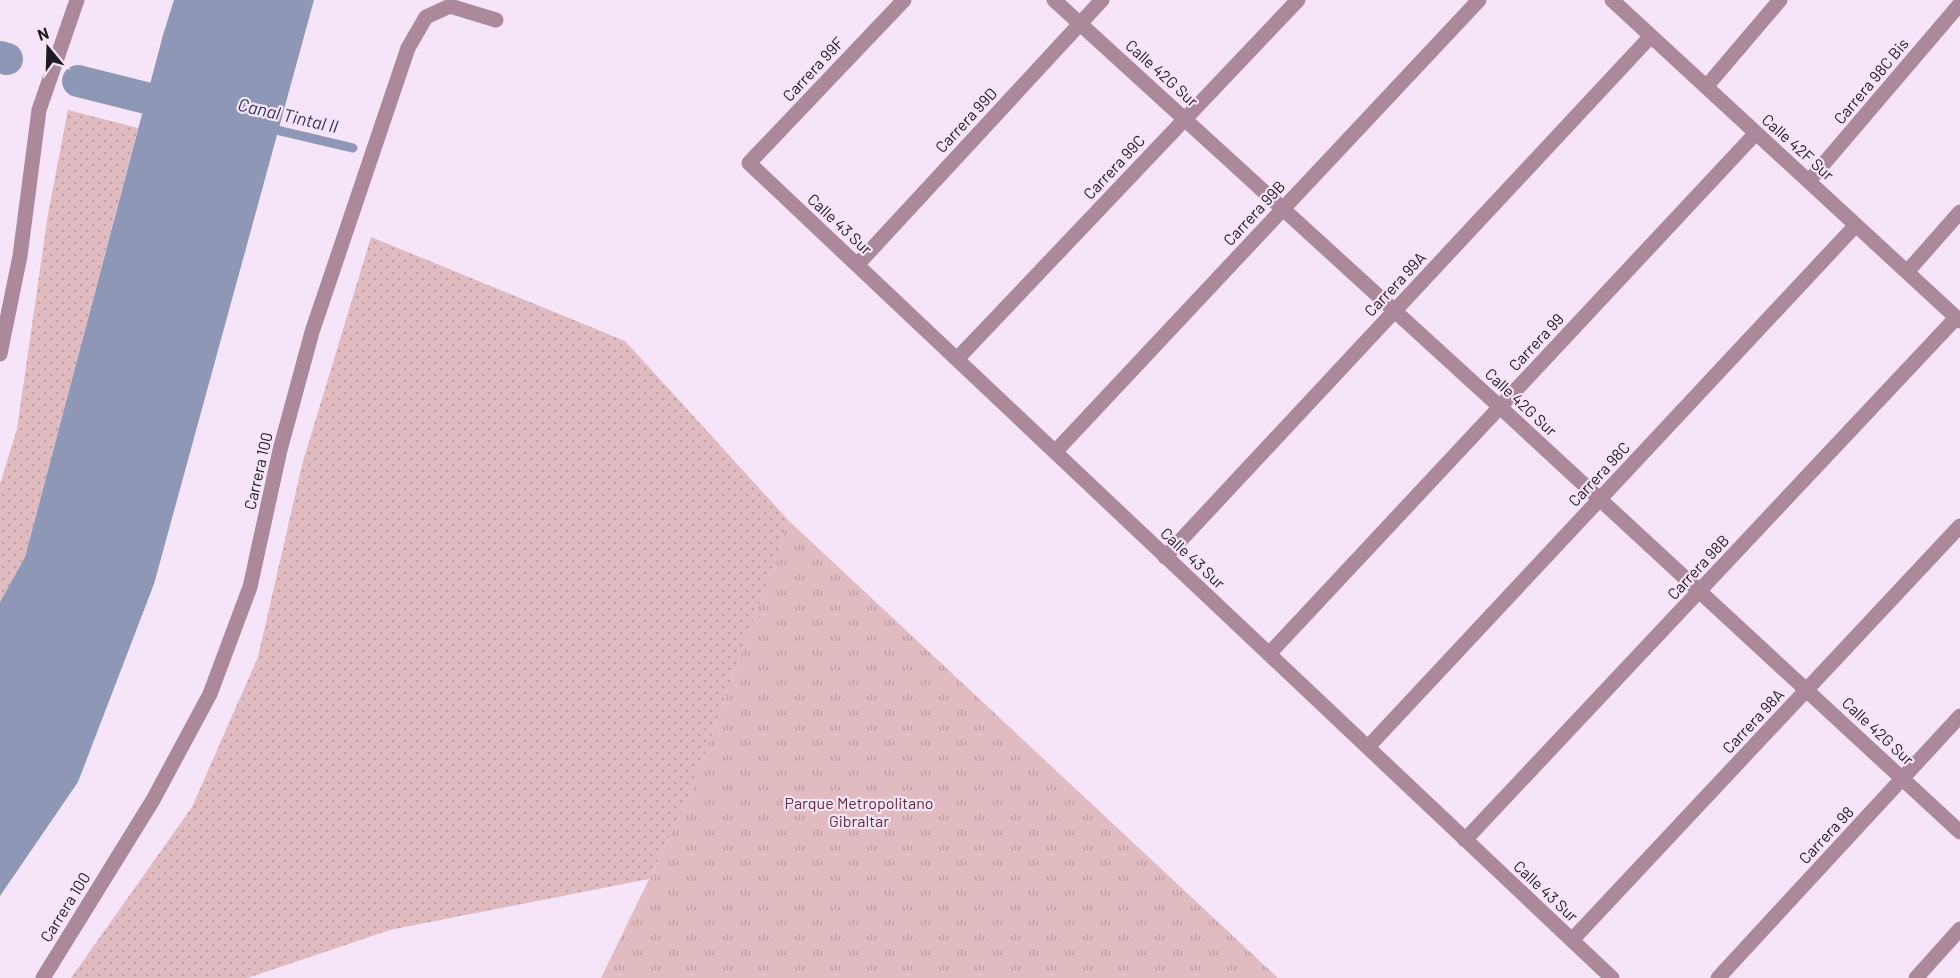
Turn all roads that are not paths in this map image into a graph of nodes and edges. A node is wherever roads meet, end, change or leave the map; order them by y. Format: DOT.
graph roads {
  1 [pos="76,0"];
  2 [pos="904,0"];
  3 [pos="1054,0"];
  4 [pos="1102,0"];
  5 [pos="1298,0"];
  6 [pos="1479,0"];
  7 [pos="1612,0"];
  8 [pos="1780,0"];
  9 [pos="1960,4"];
  10 [pos="496,20"];
  11 [pos="1080,23"];
  12 [pos="1651,36"];
  13 [pos="1706,87"];
  14 [pos="1185,119"];
  15 [pos="1756,133"];
  16 [pos="749,163"];
  17 [pos="1809,181"];
  18 [pos="1283,208"];
  19 [pos="1960,212"];
  20 [pos="1856,225"];
  21 [pos="857,265"];
  22 [pos="1907,272"];
  23 [pos="1395,310"];
  24 [pos="1958,319"];
  25 [pos="0,354"];
  26 [pos="957,359"];
  27 [pos="1500,407"];
  28 [pos="1055,452"];
  29 [pos="1600,500"];
  30 [pos="1960,526"];
  31 [pos="1165,557"];
  32 [pos="1699,591"];
  33 [pos="1269,654"];
  34 [pos="1806,690"];
  35 [pos="1960,716"];
  36 [pos="1368,747"];
  37 [pos="1902,779"];
  38 [pos="1960,832"];
  39 [pos="1465,840"];
  40 [pos="1960,929"];
  41 [pos="1572,940"];
  42 [pos="43,978"];
  43 [pos="1612,978"];
  44 [pos="1718,978"];
  45 [pos="1916,978"];
  1 -- 25 [label="street"];
  2 -- 16 [label="street, Carrera 99F"];
  3 -- 11 [label="street, Calle 42G Sur"];
  4 -- 11 [label="street, Carrera 99D"];
  5 -- 14 [label="street, Carrera 99C"];
  6 -- 18 [label="street, Carrera 99B"];
  7 -- 12 [label="street, Calle 42F Sur"];
  8 -- 13 [label="street"];
  9 -- 17 [label="street, Carrera 98C Bis"];
  10 -- 42 [label="street, Carrera 100"];
  11 -- 14 [label="street, Calle 42G Sur"];
  11 -- 21 [label="street, Carrera 99D"];
  12 -- 13 [label="street, Calle 42F Sur"];
  12 -- 23 [label="street, Carrera 99A"];
  13 -- 15 [label="street, Calle 42F Sur"];
  14 -- 18 [label="street, Calle 42G Sur"];
  14 -- 26 [label="street, Carrera 99C"];
  15 -- 17 [label="street, Calle 42F Sur"];
  15 -- 27 [label="street, Carrera 99"];
  16 -- 21 [label="street, Calle 43 Sur"];
  17 -- 20 [label="street, Calle 42F Sur"];
  18 -- 23 [label="street, Calle 42G Sur"];
  18 -- 28 [label="street, Carrera 99B"];
  19 -- 22 [label="street"];
  20 -- 22 [label="street, Calle 42F Sur"];
  20 -- 29 [label="street, Carrera 98C"];
  21 -- 26 [label="street, Calle 43 Sur"];
  22 -- 24 [label="street, Calle 42F Sur"];
  23 -- 27 [label="street, Calle 42G Sur"];
  23 -- 31 [label="street, Carrera 99A"];
  24 -- 32 [label="street, Carrera 98B"];
  26 -- 28 [label="street, Calle 43 Sur"];
  27 -- 29 [label="street, Calle 42G Sur"];
  27 -- 33 [label="street, Carrera 99"];
  28 -- 31 [label="street, Calle 43 Sur"];
  29 -- 32 [label="street, Calle 42G Sur"];
  29 -- 36 [label="street, Carrera 98C"];
  30 -- 34 [label="street, Carrera 98A"];
  31 -- 33 [label="street, Calle 43 Sur"];
  32 -- 34 [label="street, Calle 42G Sur"];
  32 -- 39 [label="street, Carrera 98B"];
  33 -- 36 [label="street, Calle 43 Sur"];
  34 -- 37 [label="street, Calle 42G Sur"];
  34 -- 41 [label="street, Carrera 98A"];
  35 -- 37 [label="street, Carrera 98"];
  36 -- 39 [label="street, Calle 43 Sur"];
  37 -- 38 [label="street, Calle 42G Sur"];
  37 -- 44 [label="street, Carrera 98"];
  39 -- 41 [label="street, Calle 43 Sur"];
  40 -- 45 [label="street"];
  41 -- 43 [label="street, Calle 43 Sur"];
}
